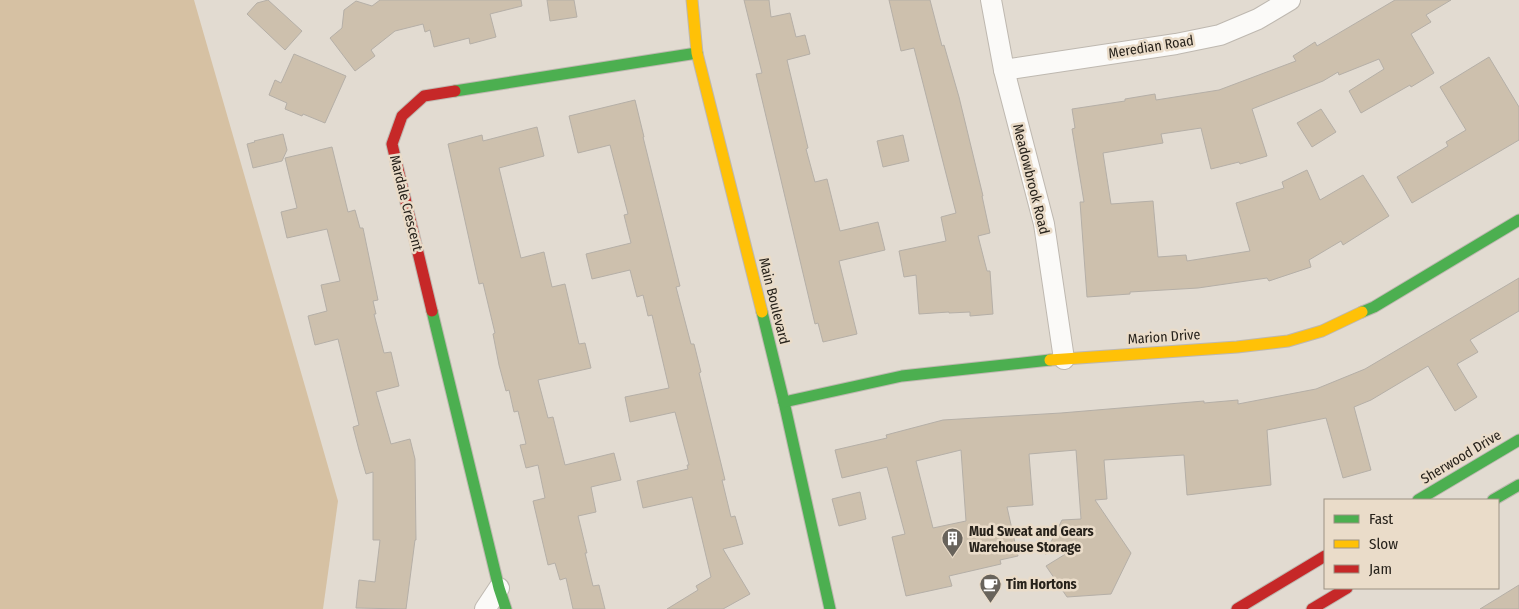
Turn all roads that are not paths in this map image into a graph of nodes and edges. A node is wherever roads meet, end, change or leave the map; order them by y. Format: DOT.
graph roads {
  1 [pos="692,0"];
  2 [pos="990,0"];
  3 [pos="1290,0"];
  4 [pos="697,53"];
  5 [pos="1004,70"];
  6 [pos="1519,220"];
  7 [pos="1064,359"];
  8 [pos="784,402"];
  9 [pos="1519,440"];
  10 [pos="1519,485"];
  11 [pos="1420,499"];
  12 [pos="1495,499"];
  13 [pos="1324,557"];
  14 [pos="499,588"];
  15 [pos="1345,589"];
  16 [pos="485,609"];
  17 [pos="506,609"];
  18 [pos="830,609"];
  19 [pos="1237,609"];
  20 [pos="1312,609"];
  1 -- 4 [label="street, Main Boulevard"];
  2 -- 5 [label="street, Meadowbrook Road"];
  3 -- 5 [label="street, Meredian Road"];
  4 -- 8 [label="street, Main Boulevard"];
  4 -- 14 [label="street, Mardale Crescent"];
  5 -- 7 [label="street, Meadowbrook Road"];
  6 -- 7 [label="street, Marion Drive"];
  7 -- 8 [label="street, Marion Drive"];
  8 -- 18 [label="street, Main Boulevard"];
  9 -- 11 [label="street, Sherwood Drive"];
  10 -- 12 [label="street"];
  13 -- 19 [label="street"];
  14 -- 16 [label="street"];
  14 -- 17 [label="street, Mardale Crescent"];
  15 -- 20 [label="street"];
}
